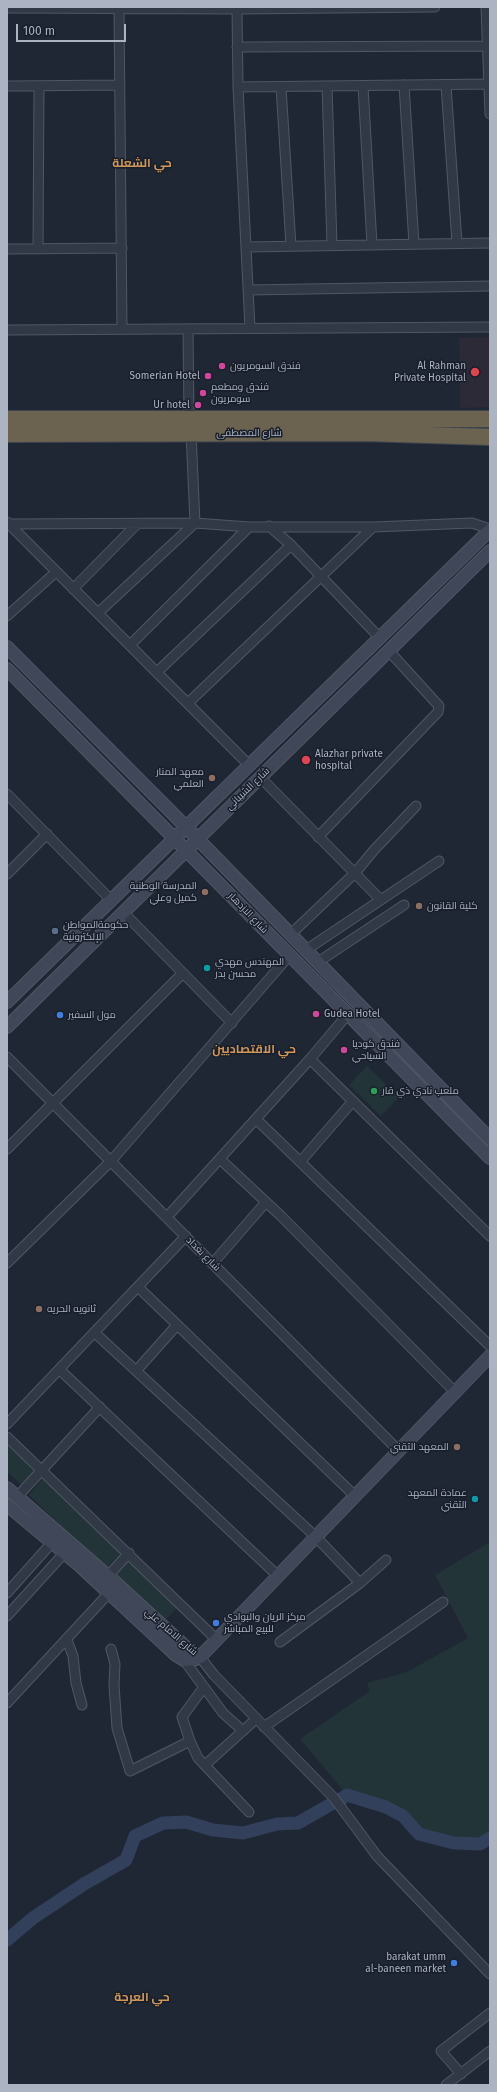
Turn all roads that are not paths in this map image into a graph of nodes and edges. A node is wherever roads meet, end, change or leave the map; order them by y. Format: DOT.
graph roads {
  1 [pos="435,7"];
  2 [pos="486,7"];
  3 [pos="7,8"];
  4 [pos="119,8"];
  5 [pos="182,8"];
  6 [pos="237,9"];
  7 [pos="488,46"];
  8 [pos="237,47"];
  9 [pos="489,84"];
  10 [pos="120,85"];
  11 [pos="404,85"];
  12 [pos="446,85"];
  13 [pos="7,86"];
  14 [pos="39,86"];
  15 [pos="327,86"];
  16 [pos="363,86"];
  17 [pos="238,87"];
  18 [pos="281,87"];
  19 [pos="490,114"];
  20 [pos="457,243"];
  21 [pos="490,243"];
  22 [pos="414,244"];
  23 [pos="332,245"];
  24 [pos="372,245"];
  25 [pos="290,246"];
  26 [pos="246,247"];
  27 [pos="122,248"];
  28 [pos="7,249"];
  29 [pos="38,249"];
  30 [pos="490,286"];
  31 [pos="248,290"];
  32 [pos="490,326"];
  33 [pos="250,328"];
  34 [pos="122,329"];
  35 [pos="188,329"];
  36 [pos="7,330"];
  37 [pos="490,419"];
  38 [pos="7,420"];
  39 [pos="190,427"];
  40 [pos="7,434"];
  41 [pos="490,437"];
  42 [pos="8,523"];
  43 [pos="195,523"];
  44 [pos="137,524"];
  45 [pos="269,526"];
  46 [pos="248,527"];
  47 [pos="373,527"];
  48 [pos="490,529"];
  49 [pos="291,545"];
  50 [pos="490,551"];
  51 [pos="56,572"];
  52 [pos="321,577"];
  53 [pos="73,589"];
  54 [pos="428,590"];
  55 [pos="439,601"];
  56 [pos="98,613"];
  57 [pos="7,616"];
  58 [pos="379,637"];
  59 [pos="130,645"];
  60 [pos="7,647"];
  61 [pos="389,651"];
  62 [pos="28,668"];
  63 [pos="7,669"];
  64 [pos="157,672"];
  65 [pos="17,679"];
  66 [pos="188,703"];
  67 [pos="249,765"];
  68 [pos="260,777"];
  69 [pos="7,794"];
  70 [pos="416,806"];
  71 [pos="186,827"];
  72 [pos="47,834"];
  73 [pos="318,837"];
  74 [pos="175,838"];
  75 [pos="198,839"];
  76 [pos="186,850"];
  77 [pos="439,861"];
  78 [pos="355,873"];
  79 [pos="7,874"];
  80 [pos="111,900"];
  81 [pos="380,900"];
  82 [pos="404,905"];
  83 [pos="124,912"];
  84 [pos="291,934"];
  85 [pos="306,950"];
  86 [pos="289,956"];
  87 [pos="318,962"];
  88 [pos="182,974"];
  89 [pos="7,1002"];
  90 [pos="348,1014"];
  91 [pos="232,1023"];
  92 [pos="7,1028"];
  93 [pos="7,1057"];
  94 [pos="310,1059"];
  95 [pos="418,1065"];
  96 [pos="408,1075"];
  97 [pos="53,1102"];
  98 [pos="352,1102"];
  99 [pos="256,1119"];
  100 [pos="490,1139"];
  101 [pos="7,1149"];
  102 [pos="490,1158"];
  103 [pos="220,1159"];
  104 [pos="111,1161"];
  105 [pos="301,1161"];
  106 [pos="266,1202"];
  107 [pos="167,1217"];
  108 [pos="186,1236"];
  109 [pos="490,1236"];
  110 [pos="7,1263"];
  111 [pos="213,1263"];
  112 [pos="139,1288"];
  113 [pos="177,1325"];
  114 [pos="96,1333"];
  115 [pos="490,1346"];
  116 [pos="490,1356"];
  117 [pos="60,1370"];
  118 [pos="136,1371"];
  119 [pos="455,1392"];
  120 [pos="100,1407"];
  121 [pos="7,1424"];
  122 [pos="7,1437"];
  123 [pos="399,1451"];
  124 [pos="41,1470"];
  125 [pos="7,1488"];
  126 [pos="355,1496"];
  127 [pos="17,1497"];
  128 [pos="7,1505"];
  129 [pos="60,1534"];
  130 [pos="316,1537"];
  131 [pos="51,1543"];
  132 [pos="68,1549"];
  133 [pos="129,1553"];
  134 [pos="386,1560"];
  135 [pos="108,1576"];
  136 [pos="278,1576"];
  137 [pos="360,1583"];
  138 [pos="7,1593"];
  139 [pos="109,1593"];
  140 [pos="443,1602"];
  141 [pos="7,1616"];
  142 [pos="68,1640"];
  143 [pos="217,1640"];
  144 [pos="280,1642"];
  145 [pos="111,1649"];
  146 [pos="200,1657"];
  147 [pos="184,1660"];
  148 [pos="204,1687"];
  149 [pos="7,1703"];
  150 [pos="82,1705"];
  151 [pos="256,1719"];
  152 [pos="264,1727"];
  153 [pos="243,1731"];
  154 [pos="190,1741"];
  155 [pos="205,1765"];
  156 [pos="249,1812"];
  157 [pos="490,1974"];
  158 [pos="490,2013"];
  159 [pos="490,2051"];
  160 [pos="461,2074"];
  161 [pos="446,2085"];
  1 -- 6 [label="street"];
  2 -- 7 [label="street"];
  3 -- 4 [label="street"];
  4 -- 5 [label="street"];
  4 -- 10 [label="street"];
  5 -- 6 [label="street"];
  6 -- 8 [label="street"];
  7 -- 8 [label="street"];
  7 -- 9 [label="street"];
  8 -- 17 [label="street"];
  9 -- 12 [label="street"];
  9 -- 19 [label="street"];
  10 -- 14 [label="street"];
  10 -- 27 [label="street"];
  11 -- 12 [label="street"];
  11 -- 16 [label="street"];
  11 -- 22 [label="street"];
  12 -- 20 [label="street"];
  13 -- 14 [label="street"];
  14 -- 29 [label="street"];
  15 -- 16 [label="street"];
  15 -- 18 [label="street"];
  15 -- 23 [label="street"];
  16 -- 24 [label="street"];
  17 -- 18 [label="street"];
  17 -- 26 [label="street"];
  18 -- 25 [label="street"];
  20 -- 21 [label="street"];
  20 -- 22 [label="street"];
  22 -- 24 [label="street"];
  23 -- 24 [label="street"];
  23 -- 25 [label="street"];
  25 -- 26 [label="street"];
  26 -- 31 [label="street"];
  27 -- 29 [label="street"];
  27 -- 34 [label="street"];
  28 -- 29 [label="street"];
  30 -- 31 [label="street"];
  31 -- 33 [label="street"];
  32 -- 33 [label="street"];
  33 -- 35 [label="street"];
  34 -- 35 [label="street"];
  34 -- 36 [label="street"];
  35 -- 39 [label="street"];
  37 -- 39 [label="highway, شارع المصطفى"];
  38 -- 39 [label="highway, شارع المصطفى"];
  39 -- 40 [label="highway, شارع المصطفى"];
  39 -- 41 [label="highway, شارع المصطفى"];
  39 -- 43 [label="street"];
  42 -- 44 [label="street"];
  42 -- 51 [label="street"];
  43 -- 44 [label="street"];
  43 -- 46 [label="street"];
  43 -- 56 [label="street"];
  44 -- 53 [label="street"];
  45 -- 46 [label="street"];
  45 -- 47 [label="street"];
  45 -- 49 [label="street"];
  46 -- 59 [label="street"];
  47 -- 48 [label="street"];
  47 -- 52 [label="street"];
  48 -- 54 [label="main road, شارع الشيباني"];
  49 -- 52 [label="street"];
  49 -- 64 [label="street"];
  50 -- 55 [label="main road, شارع الشيباني"];
  51 -- 53 [label="street"];
  51 -- 57 [label="street"];
  52 -- 58 [label="street"];
  52 -- 66 [label="street"];
  53 -- 56 [label="street"];
  54 -- 55 [label="main road"];
  54 -- 58 [label="main road, شارع الشيباني"];
  55 -- 61 [label="main road, شارع الشيباني"];
  56 -- 59 [label="street"];
  58 -- 67 [label="main road, شارع الشيباني"];
  59 -- 64 [label="street"];
  60 -- 62 [label="main road, شارع الازدهار"];
  61 -- 68 [label="main road, شارع الشيباني"];
  61 -- 73 [label="street"];
  62 -- 65 [label="main road"];
  62 -- 71 [label="main road, شارع الازدهار"];
  63 -- 65 [label="main road, شارع الازدهار"];
  64 -- 66 [label="street"];
  65 -- 74 [label="main road, شارع الازدهار"];
  66 -- 67 [label="street"];
  67 -- 71 [label="main road, شارع الشيباني"];
  68 -- 73 [label="street"];
  68 -- 75 [label="main road, شارع الشيباني"];
  69 -- 72 [label="street"];
  70 -- 78 [label="street"];
  71 -- 74 [label="main road, شارع الشيباني"];
  71 -- 75 [label="main road, شارع الازدهار"];
  72 -- 79 [label="street"];
  72 -- 80 [label="street"];
  73 -- 78 [label="street"];
  74 -- 76 [label="main road, شارع الازدهار"];
  74 -- 80 [label="main road, شارع الشيباني"];
  75 -- 76 [label="main road, شارع الشيباني"];
  75 -- 84 [label="main road, شارع الازدهار"];
  76 -- 83 [label="main road, شارع الشيباني"];
  76 -- 86 [label="main road, شارع الازدهار"];
  77 -- 81 [label="street"];
  78 -- 81 [label="street"];
  78 -- 84 [label="street"];
  80 -- 89 [label="main road, شارع الشيباني"];
  81 -- 85 [label="street"];
  82 -- 87 [label="street"];
  83 -- 88 [label="street"];
  83 -- 92 [label="main road, شارع الشيباني"];
  84 -- 85 [label="main road, شارع الازدهار"];
  85 -- 87 [label="main road, شارع الازدهار"];
  86 -- 90 [label="main road, شارع الازدهار"];
  86 -- 91 [label="street"];
  87 -- 95 [label="main road, شارع الازدهار"];
  88 -- 91 [label="street"];
  88 -- 97 [label="street"];
  90 -- 94 [label="street"];
  90 -- 96 [label="main road, شارع الازدهار"];
  91 -- 104 [label="street"];
  93 -- 97 [label="street, شارع بغداد"];
  94 -- 98 [label="street"];
  94 -- 99 [label="street"];
  95 -- 96 [label="main road"];
  95 -- 100 [label="main road, شارع الازدهار"];
  96 -- 102 [label="main road, شارع الازدهار"];
  97 -- 101 [label="street"];
  97 -- 104 [label="street, شارع بغداد"];
  98 -- 105 [label="street"];
  98 -- 109 [label="street"];
  99 -- 103 [label="street"];
  99 -- 105 [label="street"];
  103 -- 106 [label="street"];
  103 -- 107 [label="street"];
  104 -- 107 [label="street, شارع بغداد"];
  104 -- 110 [label="street"];
  105 -- 115 [label="street"];
  106 -- 111 [label="street"];
  106 -- 119 [label="street"];
  107 -- 108 [label="street, شارع بغداد"];
  108 -- 111 [label="street, شارع بغداد"];
  108 -- 112 [label="street"];
  111 -- 123 [label="street, شارع بغداد"];
  112 -- 113 [label="street"];
  112 -- 114 [label="street"];
  113 -- 118 [label="street"];
  113 -- 126 [label="street"];
  114 -- 117 [label="street"];
  114 -- 118 [label="street"];
  116 -- 119 [label="main road"];
  117 -- 120 [label="street"];
  117 -- 121 [label="street"];
  118 -- 130 [label="street"];
  119 -- 123 [label="main road"];
  120 -- 124 [label="street"];
  120 -- 136 [label="street"];
  122 -- 124 [label="street"];
  123 -- 126 [label="main road"];
  124 -- 127 [label="street"];
  124 -- 133 [label="street"];
  125 -- 127 [label="main road, شارع الامام علي"];
  126 -- 130 [label="main road"];
  127 -- 129 [label="main road, شارع الامام علي"];
  128 -- 131 [label="main road, شارع الامام علي"];
  129 -- 131 [label="street"];
  129 -- 132 [label="main road, شارع الامام علي"];
  130 -- 136 [label="main road"];
  130 -- 137 [label="street"];
  131 -- 132 [label="main road, شارع الامام علي"];
  131 -- 138 [label="street"];
  132 -- 135 [label="main road, شارع الامام علي"];
  132 -- 139 [label="main road, شارع الامام علي"];
  132 -- 141 [label="street"];
  133 -- 135 [label="street"];
  133 -- 143 [label="street"];
  134 -- 137 [label="street"];
  135 -- 146 [label="main road, شارع الامام علي"];
  136 -- 143 [label="main road"];
  137 -- 144 [label="street"];
  139 -- 142 [label="street"];
  139 -- 147 [label="main road, شارع الامام علي"];
  140 -- 152 [label="street"];
  142 -- 149 [label="street"];
  142 -- 150 [label="street"];
  143 -- 146 [label="main road"];
  145 -- 154 [label="street"];
  146 -- 147 [label="main road, شارع الامام علي"];
  146 -- 151 [label="street"];
  147 -- 148 [label="street"];
  148 -- 153 [label="street"];
  148 -- 154 [label="street"];
  151 -- 152 [label="street"];
  151 -- 153 [label="street"];
  152 -- 157 [label="street"];
  153 -- 155 [label="street"];
  154 -- 155 [label="street"];
  155 -- 156 [label="street"];
  158 -- 160 [label="street"];
  159 -- 160 [label="street"];
  160 -- 161 [label="street"];
}
